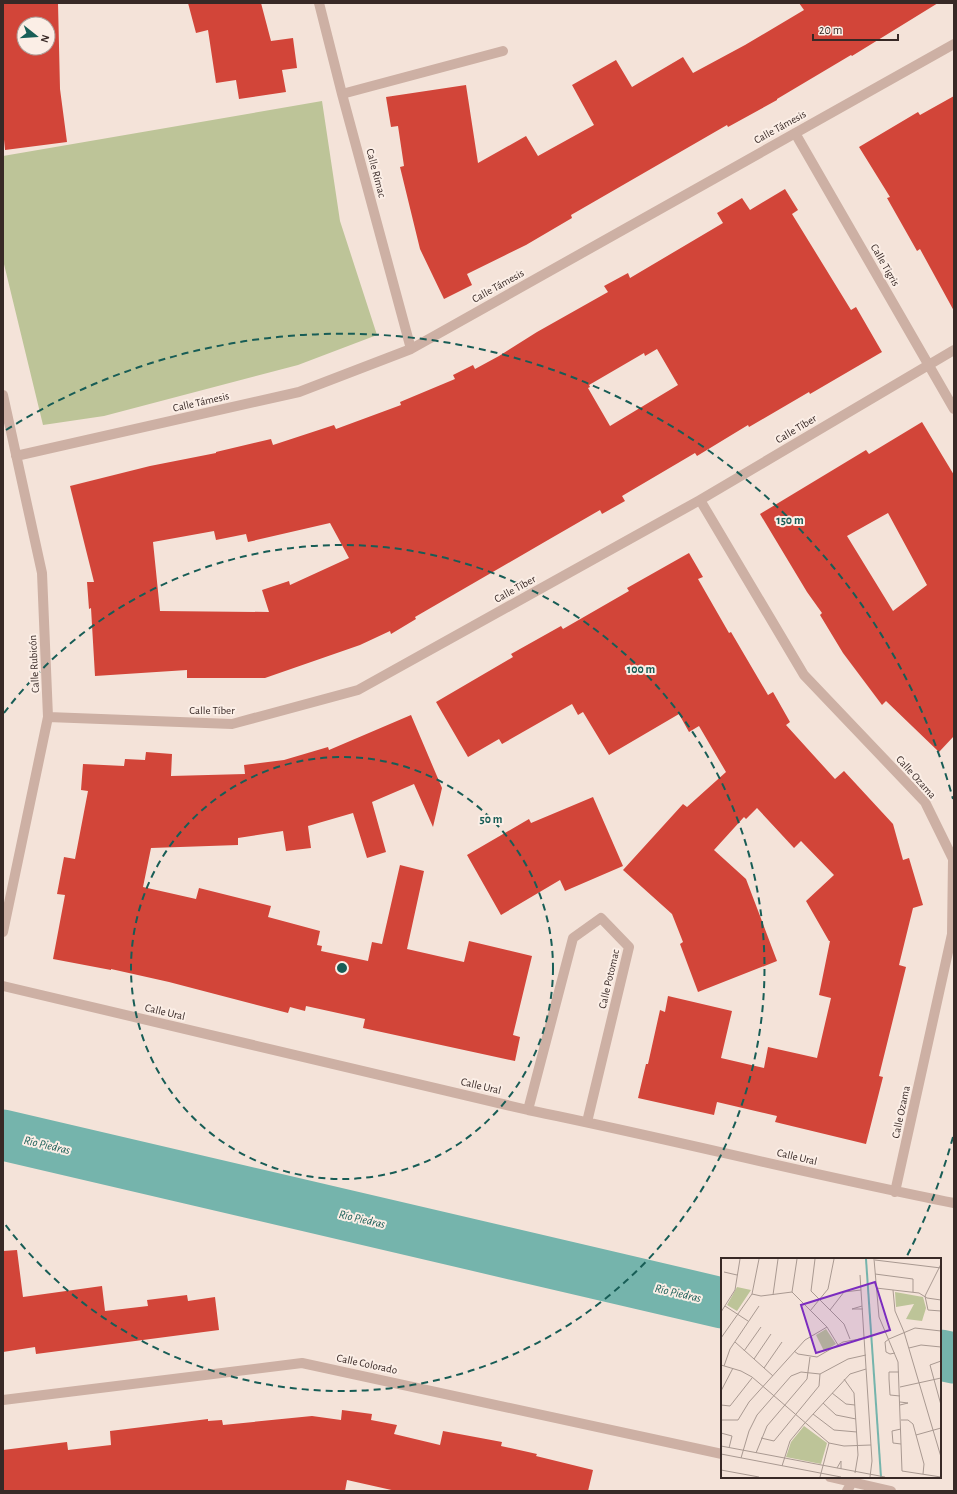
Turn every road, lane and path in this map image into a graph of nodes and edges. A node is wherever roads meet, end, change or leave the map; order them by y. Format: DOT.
graph roads {
  1 [pos="320,3"];
  2 [pos="954,44"];
  3 [pos="503,51"];
  4 [pos="342,94"];
  5 [pos="795,133"];
  6 [pos="411,349"];
  7 [pos="954,350"];
  8 [pos="929,364"];
  9 [pos="3,395"];
  10 [pos="954,409"];
  11 [pos="16,456"];
  12 [pos="700,500"];
  13 [pos="48,717"];
  14 [pos="3,932"];
  15 [pos="3,986"];
  16 [pos="528,1110"];
  17 [pos="587,1122"];
  18 [pos="895,1192"];
  19 [pos="954,1203"];
  20 [pos="3,1400"];
  21 [pos="721,1454"];
  22 [pos="832,1478"];
  23 [pos="849,1486"];
  24 [pos="891,1491"];
  1 -- 4 [label="street, Calle Rímac"];
  2 -- 5 [label="street, Calle Támesis"];
  3 -- 4 [label="street"];
  4 -- 6 [label="street, Calle Rímac"];
  5 -- 6 [label="street, Calle Támesis"];
  5 -- 8 [label="street, Calle Tigris"];
  6 -- 11 [label="street, Calle Támesis"];
  7 -- 8 [label="street, Calle Tíber"];
  8 -- 10 [label="street, Calle Tigris"];
  8 -- 12 [label="street, Calle Tíber"];
  9 -- 11 [label="street, Calle Rubicón"];
  11 -- 13 [label="street, Calle Rubicón"];
  12 -- 13 [label="street, Calle Tíber"];
  12 -- 18 [label="street, Calle Ozama"];
  13 -- 14 [label="street, Calle Rubicón"];
  15 -- 16 [label="street, Calle Ural"];
  16 -- 17 [label="street, Calle Ural"];
  16 -- 17 [label="street, Calle Potomac"];
  17 -- 18 [label="street, Calle Ural"];
  18 -- 19 [label="street, Calle Ural"];
  20 -- 21 [label="street, Calle Colorado"];
  22 -- 23 [label="street"];
  23 -- 24 [label="street"];
}
